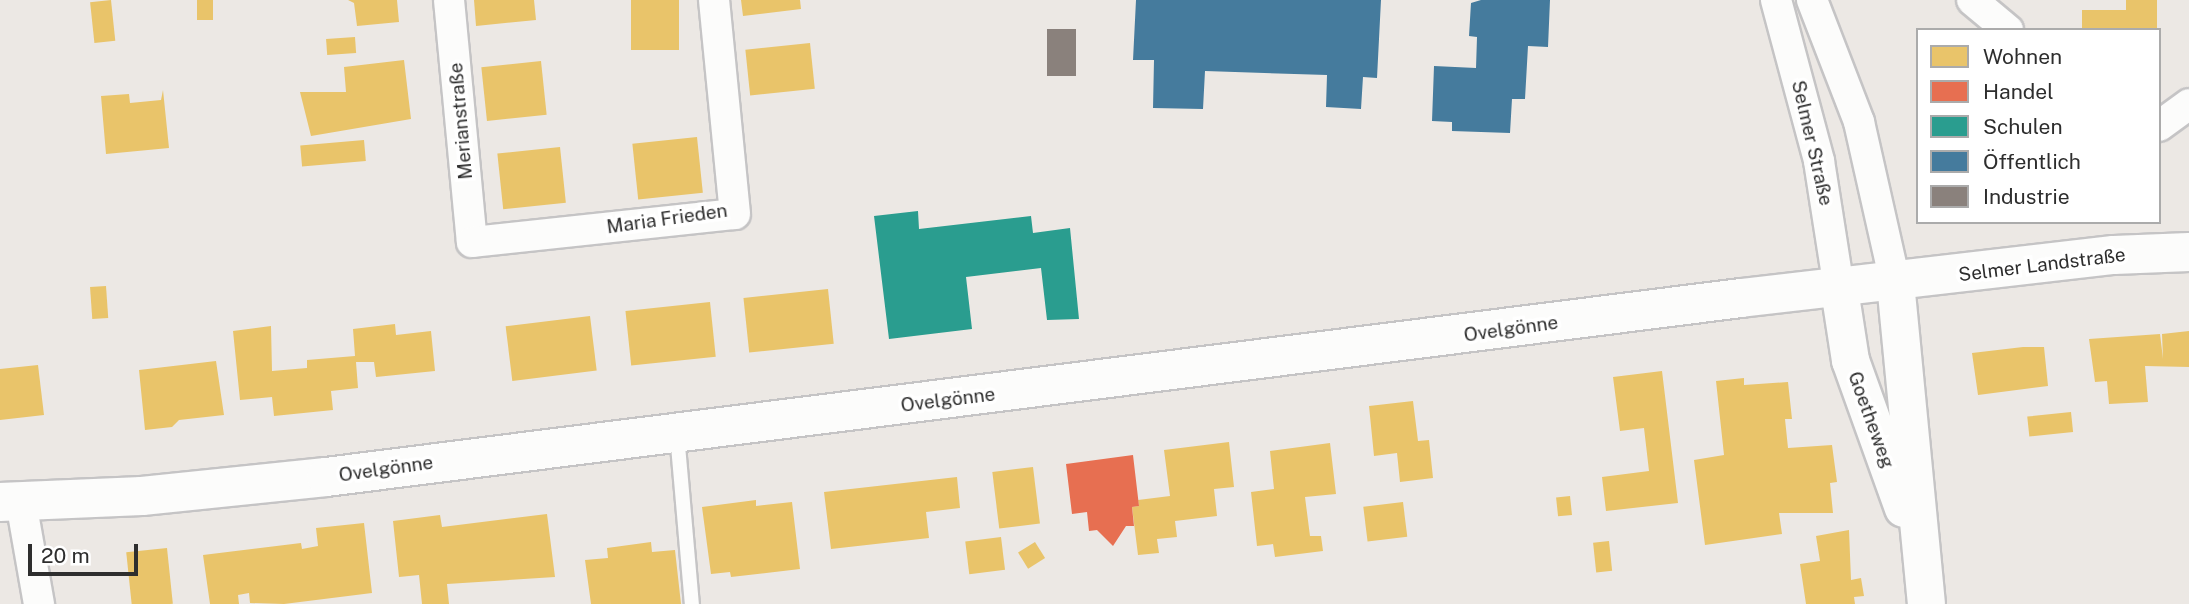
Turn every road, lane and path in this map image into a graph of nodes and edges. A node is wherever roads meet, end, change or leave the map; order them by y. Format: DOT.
graph roads {
  1 [pos="450,0"];
  2 [pos="715,0"];
  3 [pos="1776,0"];
  4 [pos="1812,0"];
  5 [pos="1972,0"];
  6 [pos="2006,28"];
  7 [pos="2189,104"];
  8 [pos="2161,125"];
  9 [pos="472,242"];
  10 [pos="2189,252"];
  11 [pos="1895,282"];
  12 [pos="1839,289"];
  13 [pos="677,432"];
  14 [pos="10,502"];
  15 [pos="1918,547"];
  16 [pos="39,604"];
  17 [pos="692,604"];
  18 [pos="1926,604"];
  1 -- 9 [label="street, Merianstraße"];
  2 -- 9 [label="street, Maria Frieden"];
  3 -- 12 [label="street, Selmer Straße"];
  4 -- 11 [label="street"];
  5 -- 6 [label="street"];
  7 -- 8 [label="street"];
  10 -- 11 [label="main road, Selmer Landstraße"];
  11 -- 12 [label="main road, Ovelgönne"];
  11 -- 15 [label="street, Goetheweg"];
  12 -- 13 [label="main road, Ovelgönne"];
  12 -- 15 [label="street, Goetheweg"];
  13 -- 14 [label="main road, Ovelgönne"];
  13 -- 17 [label="lane"];
  14 -- 16 [label="street"];
  15 -- 18 [label="street, Goetheweg"];
}
